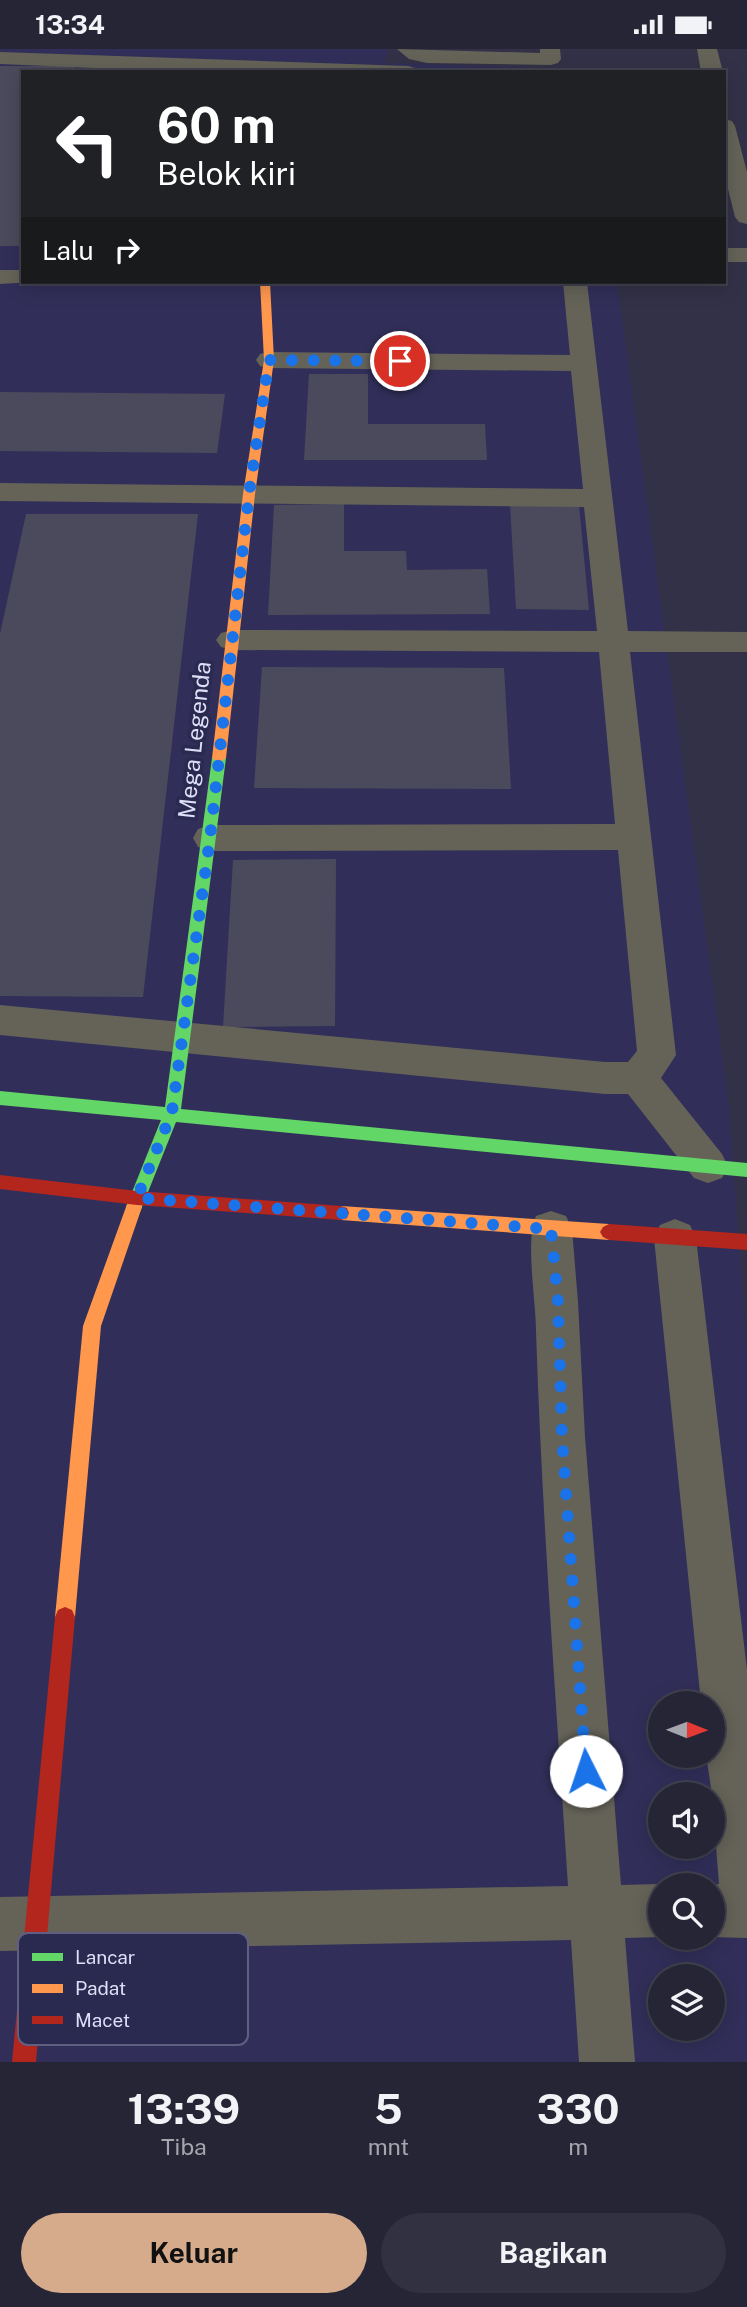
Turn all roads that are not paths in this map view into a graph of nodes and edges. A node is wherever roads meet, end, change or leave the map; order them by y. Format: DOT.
graph roads {
  1 [pos="407,49"];
  2 [pos="550,49"];
  3 [pos="707,49"];
  4 [pos="0,58"];
  5 [pos="103,68"];
  6 [pos="294,70"];
  7 [pos="712,70"];
  8 [pos="726,133"];
  9 [pos="747,217"];
  10 [pos="726,255"];
  11 [pos="747,255"];
  12 [pos="0,277"];
  13 [pos="21,277"];
  14 [pos="265,284"];
  15 [pos="575,284"];
  16 [pos="269,360"];
  17 [pos="584,363"];
  18 [pos="0,492"];
  19 [pos="249,494"];
  20 [pos="599,498"];
  21 [pos="232,640"];
  22 [pos="614,640"];
  23 [pos="747,642"];
  24 [pos="634,837"];
  25 [pos="210,838"];
  26 [pos="0,1020"];
  27 [pos="183,1039"];
  28 [pos="638,1077"];
  29 [pos="0,1098"];
  30 [pos="172,1112"];
  31 [pos="708,1166"];
  32 [pos="747,1170"];
  33 [pos="0,1182"];
  34 [pos="137,1198"];
  35 [pos="551,1229"];
  36 [pos="675,1238"];
  37 [pos="747,1242"];
  38 [pos="747,1895"];
  39 [pos="596,1911"];
  40 [pos="648,1911"];
  41 [pos="725,1911"];
  42 [pos="747,1911"];
  43 [pos="19,1924"];
  44 [pos="607,2062"];
  1 -- 2 [label="street"];
  3 -- 7 [label="street"];
  4 -- 5 [label="street"];
  5 -- 6 [label="street"];
  8 -- 9 [label="street"];
  10 -- 11 [label="street"];
  12 -- 13 [label="street"];
  14 -- 16 [label="street, Mega Legenda"];
  15 -- 17 [label="street"];
  16 -- 17 [label="street"];
  16 -- 19 [label="street, Mega Legenda"];
  17 -- 20 [label="street"];
  18 -- 19 [label="street"];
  19 -- 20 [label="street"];
  19 -- 21 [label="street, Mega Legenda"];
  20 -- 22 [label="street"];
  21 -- 22 [label="street"];
  21 -- 25 [label="street, Mega Legenda"];
  22 -- 23 [label="street"];
  22 -- 24 [label="street"];
  24 -- 25 [label="street"];
  24 -- 28 [label="street"];
  25 -- 27 [label="street, Mega Legenda"];
  26 -- 27 [label="street"];
  27 -- 28 [label="street"];
  27 -- 30 [label="street, Mega Legenda"];
  28 -- 31 [label="street"];
  29 -- 30 [label="street"];
  30 -- 31 [label="street"];
  30 -- 34 [label="street, Mega Legenda"];
  31 -- 32 [label="street"];
  33 -- 34 [label="street"];
  34 -- 35 [label="street"];
  34 -- 43 [label="street, Mega Legenda"];
  35 -- 36 [label="street"];
  35 -- 39 [label="street"];
  36 -- 37 [label="street"];
  36 -- 38 [label="street"];
  39 -- 40 [label="street"];
  39 -- 43 [label="street"];
  39 -- 44 [label="street"];
  41 -- 42 [label="street"];
}
